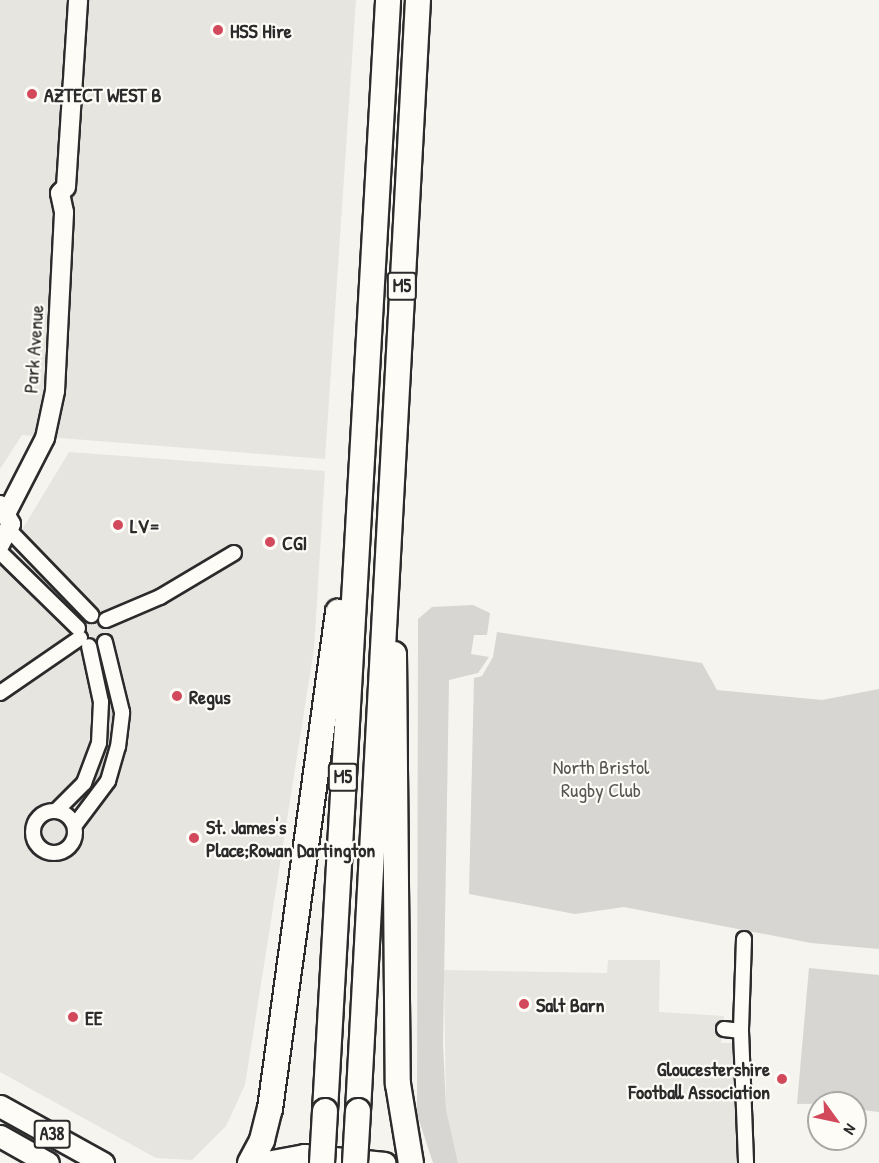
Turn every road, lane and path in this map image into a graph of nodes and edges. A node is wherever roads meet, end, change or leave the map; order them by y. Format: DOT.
graph roads {
  1 [pos="78,0"];
  2 [pos="388,0"];
  3 [pos="418,0"];
  4 [pos="361,443"];
  5 [pos="2,504"];
  6 [pos="5,538"];
  7 [pos="0,552"];
  8 [pos="234,553"];
  9 [pos="386,572"];
  10 [pos="91,615"];
  11 [pos="106,620"];
  12 [pos="82,637"];
  13 [pos="105,642"];
  14 [pos="0,693"];
  15 [pos="56,811"];
  16 [pos="75,825"];
  17 [pos="744,939"];
  18 [pos="724,1029"];
  19 [pos="741,1031"];
  20 [pos="0,1106"];
  21 [pos="0,1136"];
  22 [pos="48,1163"];
  23 [pos="103,1163"];
  24 [pos="250,1163"];
  25 [pos="261,1163"];
  26 [pos="322,1163"];
  27 [pos="354,1163"];
  28 [pos="385,1163"];
  29 [pos="411,1163"];
  30 [pos="746,1163"];
  1 -- 5 [label="street, Park Avenue"];
  2 -- 4 [label="highway, M5"];
  3 -- 9 [label="highway, M5"];
  4 -- 24 [label="highway, M5"];
  4 -- 26 [label="highway, M5, bridge"];
  5 -- 6 [label="street"];
  6 -- 10 [label="street"];
  7 -- 12 [label="street"];
  8 -- 11 [label="street"];
  9 -- 27 [label="highway, M5, bridge"];
  9 -- 29 [label="highway, M5"];
  10 -- 11 [label="street"];
  10 -- 12 [label="street"];
  11 -- 13 [label="street"];
  12 -- 13 [label="street"];
  12 -- 14 [label="street"];
  12 -- 15 [label="street"];
  13 -- 16 [label="street"];
  15 -- 16 [label="street"];
  15 -- 16 [label="street"];
  17 -- 19 [label="street"];
  18 -- 19 [label="street"];
  19 -- 30 [label="street"];
  20 -- 23 [label="main road, A38"];
  21 -- 22 [label="main road, A38"];
  25 -- 28 [label="main road"];
}
